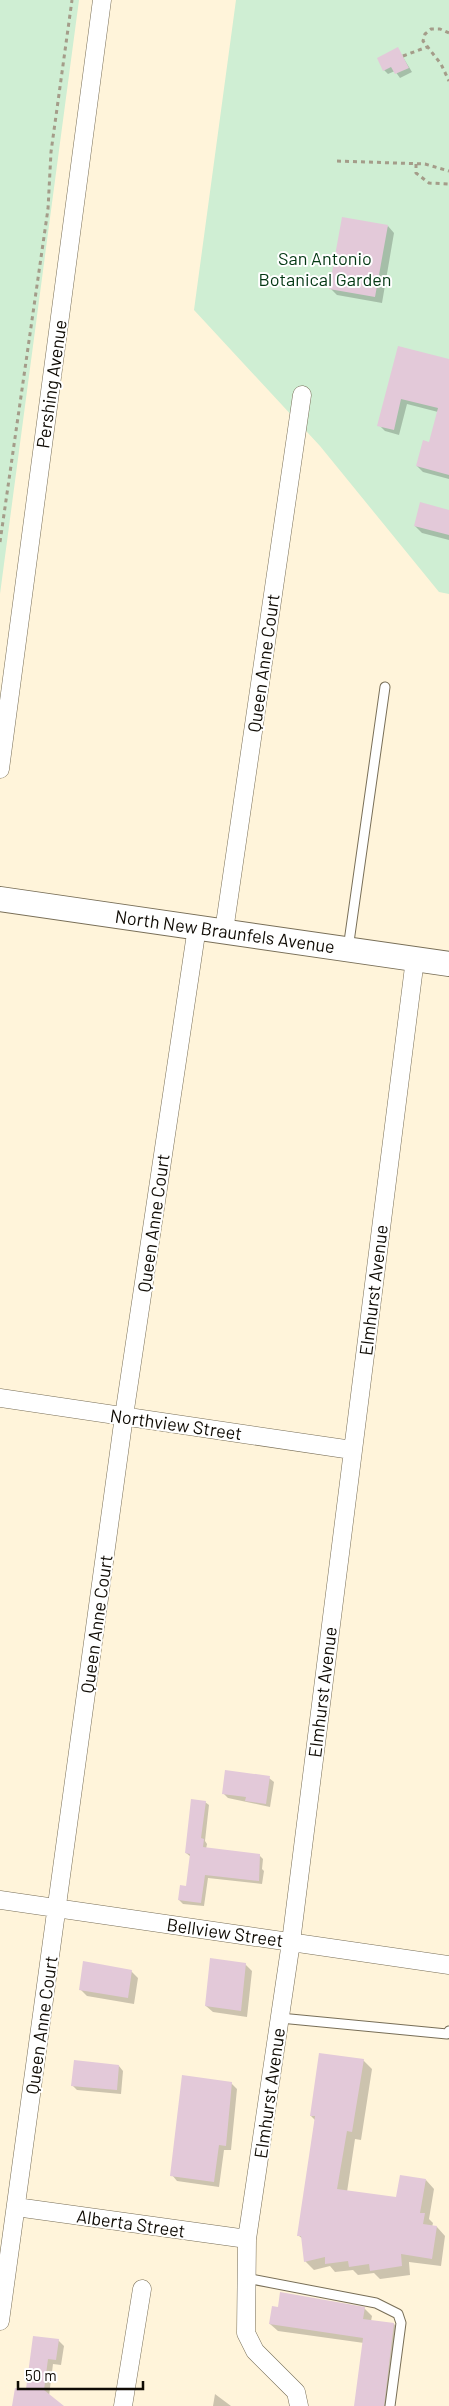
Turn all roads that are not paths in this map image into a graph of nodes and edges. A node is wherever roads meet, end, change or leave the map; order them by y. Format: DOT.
graph roads {
  1 [pos="102,0"];
  2 [pos="302,395"];
  3 [pos="385,687"];
  4 [pos="0,769"];
  5 [pos="0,899"];
  6 [pos="197,927"];
  7 [pos="224,932"];
  8 [pos="348,949"];
  9 [pos="415,959"];
  10 [pos="449,964"];
  11 [pos="0,1398"];
  12 [pos="124,1416"];
  13 [pos="352,1450"];
  14 [pos="0,1900"];
  15 [pos="57,1908"];
  16 [pos="292,1942"];
  17 [pos="449,1965"];
  18 [pos="280,2018"];
  19 [pos="449,2031"];
  20 [pos="16,2207"];
  21 [pos="247,2239"];
  22 [pos="246,2278"];
  23 [pos="142,2289"];
  24 [pos="0,2321"];
  25 [pos="123,2406"];
  26 [pos="299,2406"];
  27 [pos="390,2406"];
  1 -- 4 [label="street, Pershing Avenue"];
  2 -- 7 [label="street, Queen Anne Court"];
  3 -- 8 [label="lane"];
  5 -- 6 [label="street, North New Braunfels Avenue"];
  6 -- 7 [label="street, North New Braunfels Avenue"];
  6 -- 12 [label="street, Queen Anne Court"];
  7 -- 8 [label="street, North New Braunfels Avenue"];
  8 -- 9 [label="street, North New Braunfels Avenue"];
  9 -- 10 [label="street, North New Braunfels Avenue"];
  9 -- 13 [label="street, Elmhurst Avenue"];
  11 -- 12 [label="street, Northview Street"];
  12 -- 13 [label="street, Northview Street"];
  12 -- 15 [label="street, Queen Anne Court"];
  13 -- 16 [label="street, Elmhurst Avenue"];
  14 -- 15 [label="street, Bellview Street"];
  15 -- 16 [label="street, Bellview Street"];
  15 -- 20 [label="street, Queen Anne Court"];
  16 -- 17 [label="street, Bellview Street"];
  16 -- 18 [label="street, Elmhurst Avenue"];
  18 -- 19 [label="lane"];
  18 -- 21 [label="street, Elmhurst Avenue"];
  20 -- 21 [label="street, Alberta Street"];
  20 -- 24 [label="street, Queen Anne Court"];
  21 -- 22 [label="street, Elmhurst Avenue"];
  22 -- 26 [label="street, Elmhurst Avenue"];
  22 -- 27 [label="lane"];
  23 -- 25 [label="street"];
}
